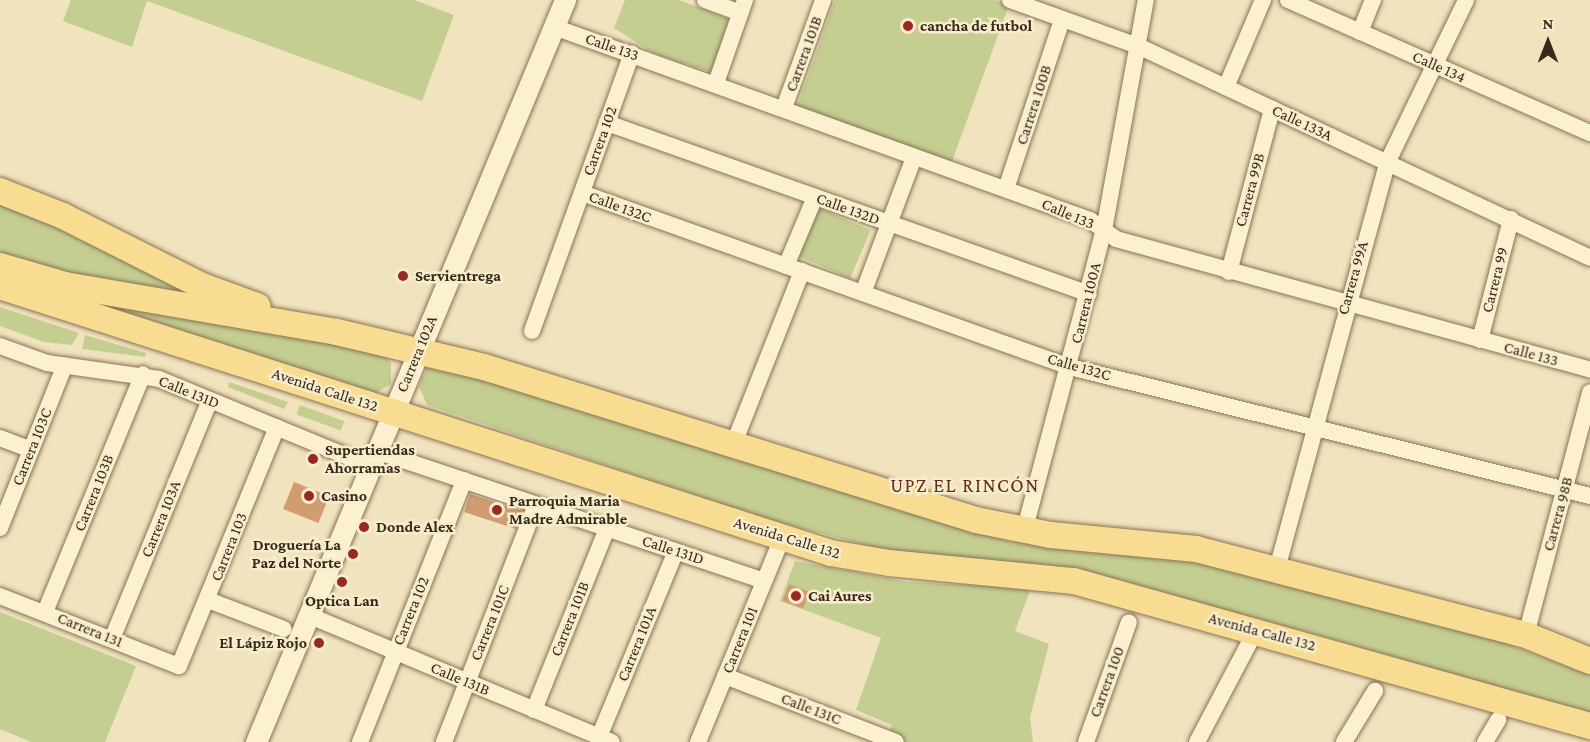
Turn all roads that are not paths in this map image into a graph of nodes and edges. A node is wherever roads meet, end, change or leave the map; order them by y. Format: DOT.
graph roads {
  1 [pos="566,0"];
  2 [pos="705,0"];
  3 [pos="823,0"];
  4 [pos="1010,0"];
  5 [pos="1146,0"];
  6 [pos="1263,0"];
  7 [pos="1288,0"];
  8 [pos="1373,0"];
  9 [pos="1466,0"];
  10 [pos="742,7"];
  11 [pos="1062,20"];
  12 [pos="554,27"];
  13 [pos="1360,32"];
  14 [pos="1138,46"];
  15 [pos="632,53"];
  16 [pos="1434,65"];
  17 [pos="716,82"];
  18 [pos="1226,87"];
  19 [pos="784,108"];
  20 [pos="1272,109"];
  21 [pos="607,123"];
  22 [pos="1590,133"];
  23 [pos="914,157"];
  24 [pos="1386,163"];
  25 [pos="1006,189"];
  26 [pos="0,191"];
  27 [pos="582,193"];
  28 [pos="816,197"];
  29 [pos="1510,219"];
  30 [pos="889,224"];
  31 [pos="1104,230"];
  32 [pos="1590,258"];
  33 [pos="0,266"];
  34 [pos="794,268"];
  35 [pos="1228,272"];
  36 [pos="0,286"];
  37 [pos="863,293"];
  38 [pos="1089,294"];
  39 [pos="1346,304"];
  40 [pos="532,331"];
  41 [pos="337,332"];
  42 [pos="1480,340"];
  43 [pos="0,346"];
  44 [pos="418,351"];
  45 [pos="65,365"];
  46 [pos="1070,367"];
  47 [pos="1590,370"];
  48 [pos="143,374"];
  49 [pos="1590,392"];
  50 [pos="210,400"];
  51 [pos="393,412"];
  52 [pos="1314,425"];
  53 [pos="277,427"];
  54 [pos="0,438"];
  55 [pos="734,443"];
  56 [pos="31,450"];
  57 [pos="373,459"];
  58 [pos="464,480"];
  59 [pos="1564,489"];
  60 [pos="1590,496"];
  61 [pos="536,505"];
  62 [pos="2,518"];
  63 [pos="607,528"];
  64 [pos="1024,532"];
  65 [pos="782,538"];
  66 [pos="676,551"];
  67 [pos="1277,569"];
  68 [pos="764,581"];
  69 [pos="0,596"];
  70 [pos="208,600"];
  71 [pos="45,612"];
  72 [pos="309,615"];
  73 [pos="1129,622"];
  74 [pos="284,629"];
  75 [pos="1256,630"];
  76 [pos="1526,635"];
  77 [pos="112,639"];
  78 [pos="395,652"];
  79 [pos="1590,661"];
  80 [pos="179,666"];
  81 [pos="725,676"];
  82 [pos="467,682"];
  83 [pos="1376,691"];
  84 [pos="534,710"];
  85 [pos="1498,720"];
  86 [pos="1590,726"];
  87 [pos="605,740"];
  88 [pos="256,742"];
  89 [pos="360,742"];
  90 [pos="444,742"];
  91 [pos="698,742"];
  92 [pos="896,742"];
  93 [pos="1086,742"];
  94 [pos="1197,742"];
  95 [pos="1344,742"];
  96 [pos="1485,742"];
  1 -- 12 [label="street, Carrera 102A"];
  2 -- 10 [label="street"];
  3 -- 19 [label="street, Carrera 101B"];
  4 -- 11 [label="street, Calle 133A"];
  5 -- 14 [label="street, Carrera 100A"];
  6 -- 18 [label="street"];
  7 -- 13 [label="street, Calle 134"];
  8 -- 13 [label="street"];
  9 -- 16 [label="street, Carrera 99A"];
  10 -- 17 [label="street"];
  11 -- 14 [label="street, Calle 133A"];
  11 -- 25 [label="street, Carrera 100B"];
  12 -- 15 [label="street, Calle 133"];
  12 -- 44 [label="street, Carrera 102A"];
  13 -- 16 [label="street, Calle 134"];
  14 -- 18 [label="street, Calle 133A"];
  14 -- 31 [label="street, Carrera 100A"];
  15 -- 17 [label="street, Calle 133"];
  15 -- 21 [label="street, Carrera 102"];
  16 -- 22 [label="street, Calle 134"];
  16 -- 24 [label="street, Carrera 99A"];
  17 -- 19 [label="street, Calle 133"];
  18 -- 20 [label="street, Calle 133A"];
  19 -- 23 [label="street, Calle 133"];
  20 -- 24 [label="street, Calle 133A"];
  20 -- 35 [label="street, Carrera 99B"];
  21 -- 27 [label="street, Carrera 102"];
  21 -- 28 [label="street, Calle 132D"];
  23 -- 25 [label="street, Calle 133"];
  23 -- 30 [label="street"];
  24 -- 29 [label="street, Calle 133A"];
  24 -- 39 [label="street, Carrera 99A"];
  25 -- 31 [label="street, Calle 133"];
  26 -- 41 [label="main road"];
  27 -- 34 [label="street, Calle 132C"];
  27 -- 40 [label="street, Carrera 102"];
  28 -- 30 [label="street, Calle 132D"];
  28 -- 34 [label="street"];
  29 -- 32 [label="street, Calle 133A"];
  29 -- 42 [label="street, Carrera 99"];
  30 -- 37 [label="street"];
  30 -- 38 [label="street, Calle 132D"];
  31 -- 35 [label="street, Calle 133"];
  31 -- 38 [label="street, Carrera 100A"];
  33 -- 41 [label="main road"];
  34 -- 37 [label="street, Calle 132C"];
  34 -- 55 [label="street"];
  35 -- 39 [label="street, Calle 133"];
  36 -- 51 [label="main road, Avenida Calle 132"];
  37 -- 46 [label="street, Calle 132C"];
  38 -- 46 [label="street, Carrera 100A"];
  39 -- 42 [label="street, Calle 133"];
  39 -- 52 [label="street, Carrera 99A"];
  41 -- 44 [label="main road"];
  42 -- 47 [label="street, Calle 133"];
  43 -- 45 [label="street, Calle 131D"];
  44 -- 51 [label="street, Carrera 102A"];
  44 -- 55 [label="main road"];
  45 -- 48 [label="street, Calle 131D"];
  45 -- 56 [label="street, Carrera 103C"];
  46 -- 52 [label="street, Calle 132C"];
  46 -- 64 [label="street, Carrera 100A"];
  48 -- 50 [label="street, Calle 131D"];
  48 -- 71 [label="street, Carrera 103B"];
  49 -- 59 [label="street, Carrera 98B"];
  50 -- 53 [label="street, Calle 131D"];
  50 -- 77 [label="street, Carrera 103A"];
  51 -- 57 [label="street, Carrera 102A"];
  51 -- 65 [label="main road, Avenida Calle 132"];
  52 -- 59 [label="street, Calle 132C"];
  52 -- 67 [label="street, Carrera 99A"];
  53 -- 57 [label="street, Calle 131D"];
  53 -- 70 [label="street, Carrera 103"];
  54 -- 56 [label="street"];
  55 -- 64 [label="main road"];
  56 -- 62 [label="street, Carrera 103C"];
  57 -- 58 [label="street, Calle 131D"];
  57 -- 72 [label="street, Carrera 102A"];
  58 -- 61 [label="street, Calle 131D"];
  58 -- 78 [label="street, Carrera 102"];
  59 -- 60 [label="street, Calle 132C"];
  59 -- 76 [label="street, Carrera 98B"];
  61 -- 63 [label="street, Calle 131D"];
  61 -- 82 [label="street, Carrera 101C"];
  63 -- 66 [label="street, Calle 131D"];
  63 -- 84 [label="street, Carrera 101B"];
  64 -- 67 [label="main road"];
  65 -- 68 [label="street, Carrera 101"];
  65 -- 75 [label="main road, Avenida Calle 132"];
  66 -- 68 [label="street, Calle 131D"];
  66 -- 87 [label="street, Carrera 101A"];
  67 -- 76 [label="main road"];
  68 -- 81 [label="street, Carrera 101"];
  69 -- 71 [label="street, Carrera 131"];
  70 -- 74 [label="street"];
  70 -- 80 [label="street, Carrera 103"];
  71 -- 77 [label="street, Carrera 131"];
  72 -- 78 [label="street, Calle 131B"];
  72 -- 88 [label="street, Carrera 102A"];
  73 -- 93 [label="street, Carrera 100"];
  75 -- 86 [label="main road, Avenida Calle 132"];
  75 -- 94 [label="street"];
  76 -- 79 [label="main road"];
  77 -- 80 [label="street, Carrera 131"];
  78 -- 82 [label="street, Calle 131B"];
  78 -- 89 [label="street, Carrera 102"];
  81 -- 91 [label="street, Carrera 101"];
  81 -- 92 [label="street, Calle 131C"];
  82 -- 84 [label="street, Calle 131B"];
  82 -- 90 [label="street, Carrera 101C"];
  83 -- 95 [label="street"];
  84 -- 87 [label="street, Calle 131B"];
  85 -- 96 [label="street"];
}
